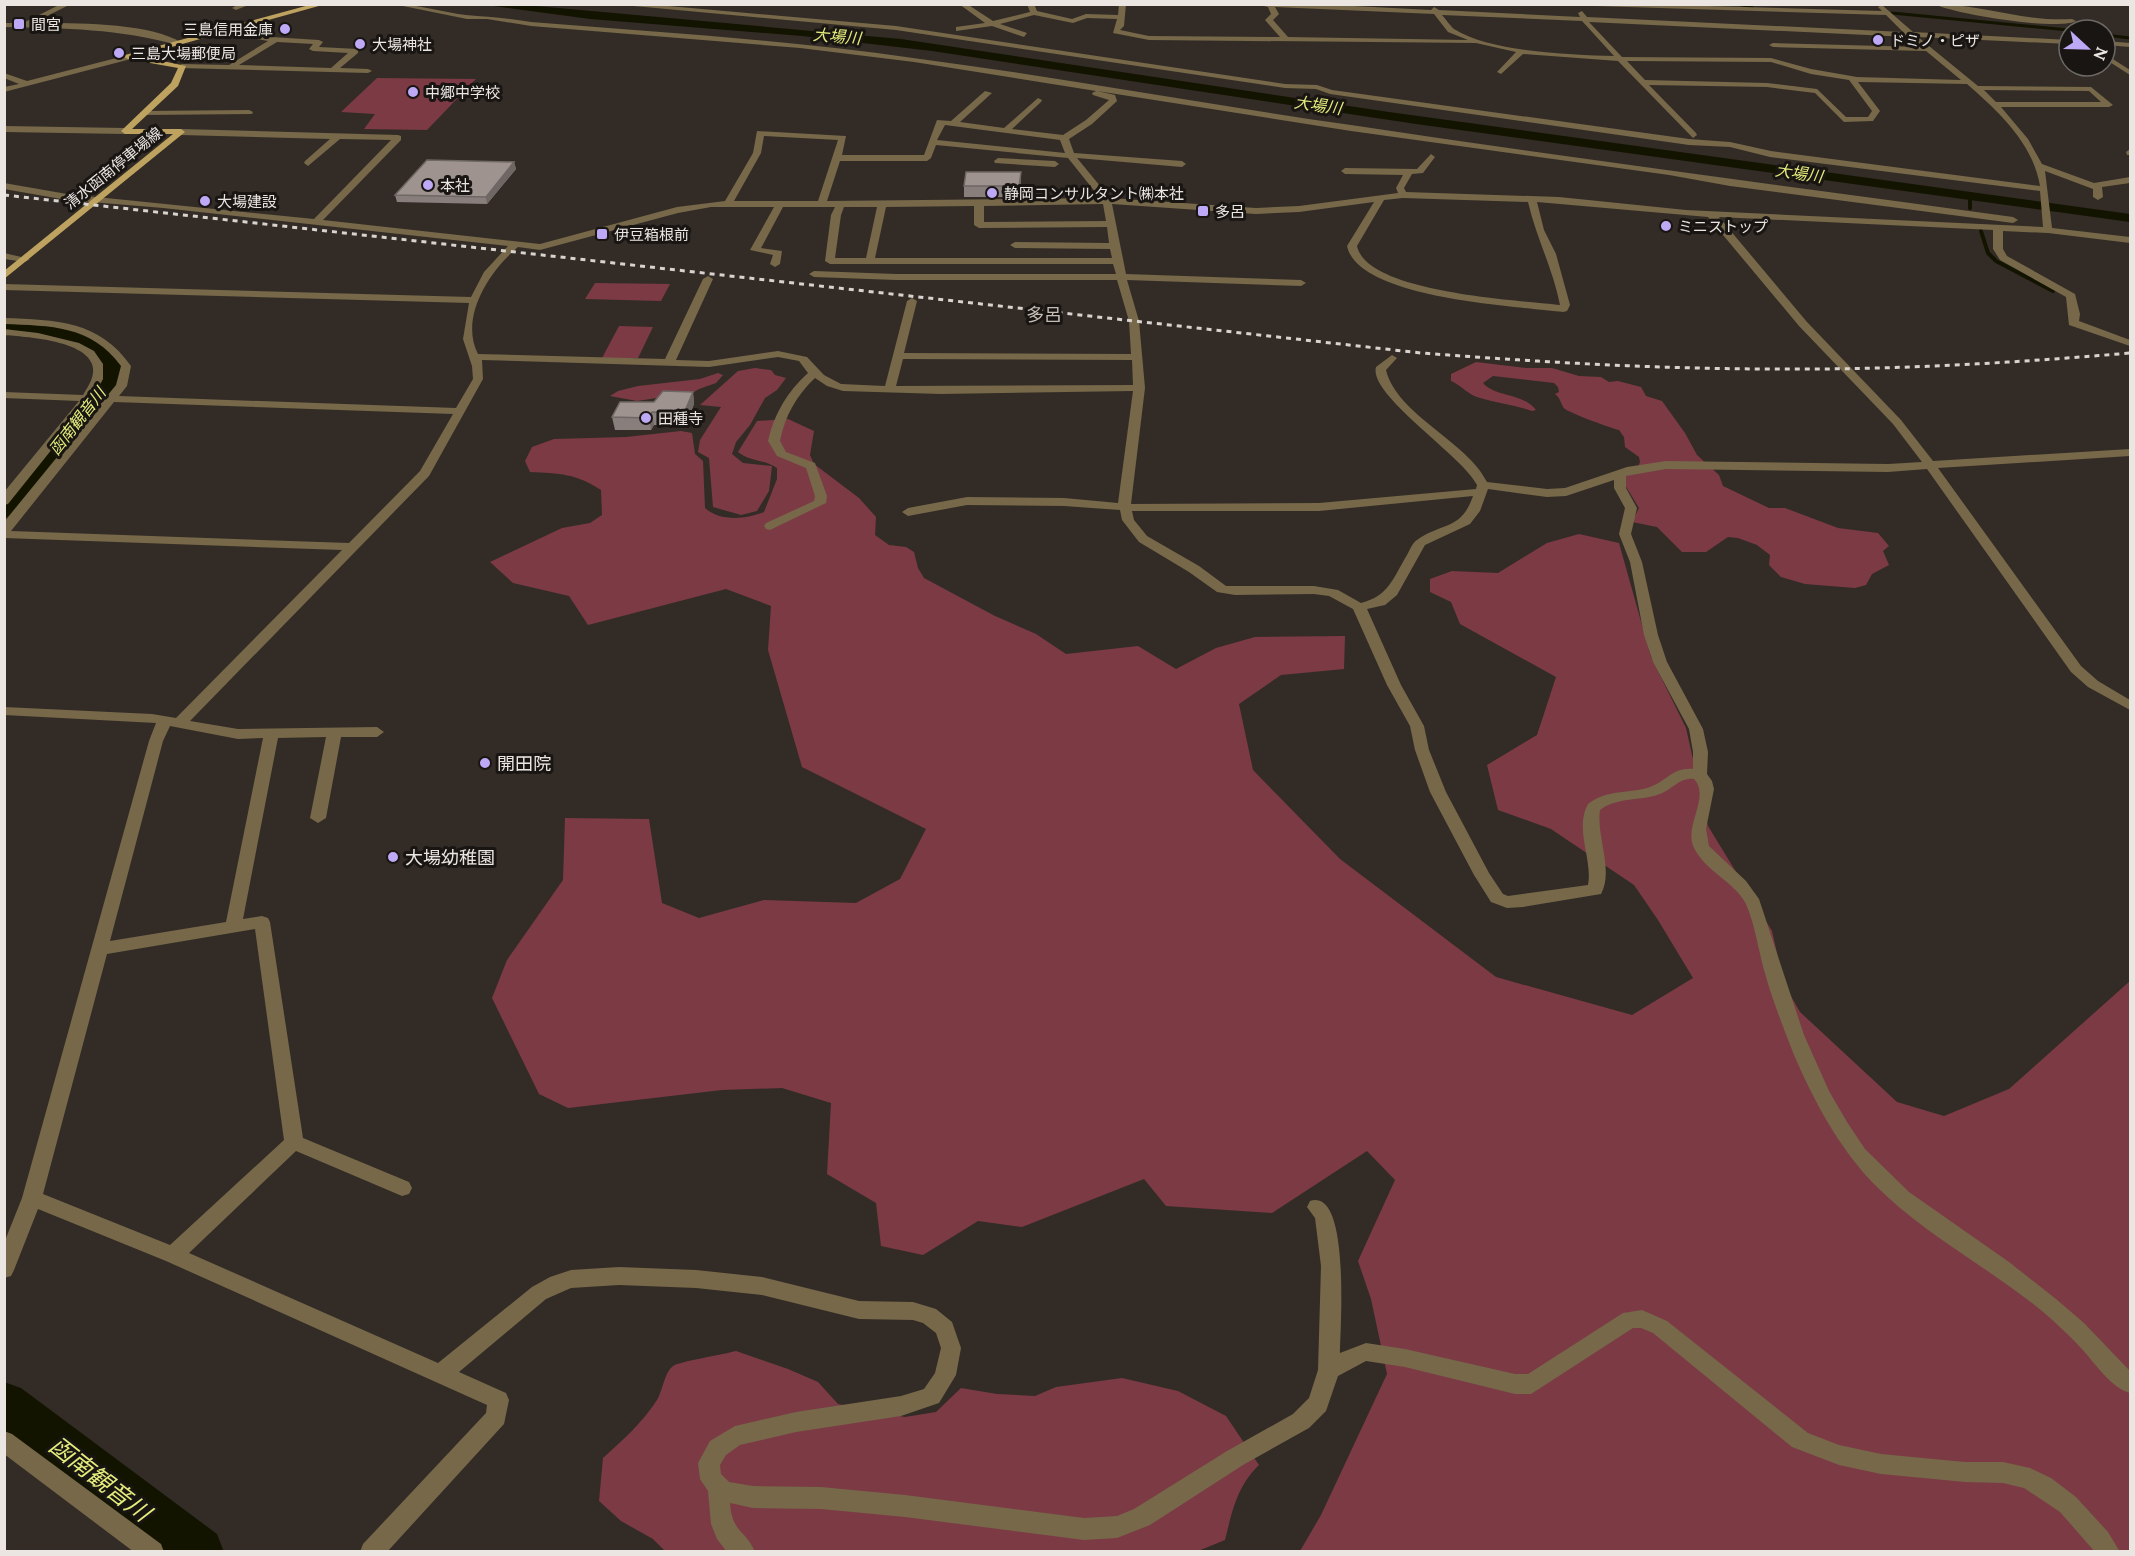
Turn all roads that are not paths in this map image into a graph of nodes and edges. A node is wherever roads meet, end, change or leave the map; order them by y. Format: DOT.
graph roads {
  1 [pos="68,4"];
  2 [pos="248,4"];
  3 [pos="323,4"];
  4 [pos="396,4"];
  5 [pos="615,4"];
  6 [pos="962,4"];
  7 [pos="1030,4"];
  8 [pos="1123,4"];
  9 [pos="1259,4"];
  10 [pos="1534,4"];
  11 [pos="1880,4"];
  12 [pos="1938,4"];
  13 [pos="1271,5"];
  14 [pos="1580,6"];
  15 [pos="236,8"];
  16 [pos="1434,8"];
  17 [pos="1034,13"];
  18 [pos="1888,13"];
  19 [pos="1120,17"];
  20 [pos="1583,20"];
  21 [pos="2057,22"];
  22 [pos="992,23"];
  23 [pos="4,25"];
  24 [pos="23,25"];
  25 [pos="959,29"];
  26 [pos="301,30"];
  27 [pos="224,32"];
  28 [pos="1909,34"];
  29 [pos="1024,35"];
  30 [pos="1286,39"];
  31 [pos="280,40"];
  32 [pos="2057,41"];
  33 [pos="1476,42"];
  34 [pos="178,44"];
  35 [pos="1773,45"];
  36 [pos="1928,49"];
  37 [pos="1522,50"];
  38 [pos="128,57"];
  39 [pos="1754,59"];
  40 [pos="1621,60"];
  41 [pos="2117,64"];
  42 [pos="182,66"];
  43 [pos="231,67"];
  44 [pos="1758,68"];
  45 [pos="332,71"];
  46 [pos="368,71"];
  47 [pos="1501,72"];
  48 [pos="2130,73"];
  49 [pos="4,75"];
  50 [pos="998,76"];
  51 [pos="1762,77"];
  52 [pos="1851,78"];
  53 [pos="1642,82"];
  54 [pos="27,84"];
  55 [pos="1767,85"];
  56 [pos="1972,85"];
  57 [pos="1070,86"];
  58 [pos="4,90"];
  59 [pos="988,93"];
  60 [pos="1038,100"];
  61 [pos="1993,104"];
  62 [pos="249,112"];
  63 [pos="144,113"];
  64 [pos="945,123"];
  65 [pos="4,129"];
  66 [pos="1006,130"];
  67 [pos="125,131"];
  68 [pos="181,132"];
  69 [pos="339,135"];
  70 [pos="1693,135"];
  71 [pos="1065,138"];
  72 [pos="933,142"];
  73 [pos="1071,155"];
  74 [pos="837,158"];
  75 [pos="1431,158"];
  76 [pos="998,161"];
  77 [pos="308,163"];
  78 [pos="1182,164"];
  79 [pos="1079,166"];
  80 [pos="2038,166"];
  81 [pos="1345,171"];
  82 [pos="1409,172"];
  83 [pos="2130,180"];
  84 [pos="4,186"];
  85 [pos="2096,187"];
  86 [pos="2044,189"];
  87 [pos="1403,195"];
  88 [pos="1381,197"];
  89 [pos="2098,197"];
  90 [pos="1532,199"];
  91 [pos="98,200"];
  92 [pos="1107,201"];
  93 [pos="979,203"];
  94 [pos="728,204"];
  95 [pos="780,204"];
  96 [pos="822,204"];
  97 [pos="841,204"];
  98 [pos="882,204"];
  99 [pos="1711,214"];
  100 [pos="315,222"];
  101 [pos="1113,224"];
  102 [pos="2047,227"];
  103 [pos="1998,228"];
  104 [pos="2130,240"];
  105 [pos="514,245"];
  106 [pos="1015,245"];
  107 [pos="1116,246"];
  108 [pos="4,256"];
  109 [pos="25,259"];
  110 [pos="870,261"];
  111 [pos="1117,261"];
  112 [pos="775,264"];
  113 [pos="814,274"];
  114 [pos="4,276"];
  115 [pos="1122,278"];
  116 [pos="708,279"];
  117 [pos="1301,283"];
  118 [pos="4,287"];
  119 [pos="475,300"];
  120 [pos="912,301"];
  121 [pos="4,321"];
  122 [pos="46,330"];
  123 [pos="4,332"];
  124 [pos="2130,343"];
  125 [pos="900,356"];
  126 [pos="476,357"];
  127 [pos="1137,357"];
  128 [pos="1392,358"];
  129 [pos="669,363"];
  130 [pos="814,373"];
  131 [pos="1139,388"];
  132 [pos="890,389"];
  133 [pos="4,395"];
  134 [pos="87,398"];
  135 [pos="111,399"];
  136 [pos="459,411"];
  137 [pos="73,418"];
  138 [pos="93,418"];
  139 [pos="61,433"];
  140 [pos="80,433"];
  141 [pos="2130,452"];
  142 [pos="1930,465"];
  143 [pos="1620,474"];
  144 [pos="1482,489"];
  145 [pos="4,501"];
  146 [pos="1124,507"];
  147 [pos="908,512"];
  148 [pos="770,526"];
  149 [pos="4,532"];
  150 [pos="351,547"];
  151 [pos="1359,607"];
  152 [pos="2130,706"];
  153 [pos="4,711"];
  154 [pos="172,721"];
  155 [pos="377,732"];
  156 [pos="334,734"];
  157 [pos="271,735"];
  158 [pos="1699,776"];
  159 [pos="318,818"];
  160 [pos="233,926"];
  161 [pos="100,949"];
  162 [pos="294,1142"];
  163 [pos="402,1188"];
  164 [pos="32,1198"];
  165 [pos="1317,1207"];
  166 [pos="173,1255"];
  167 [pos="4,1270"];
  168 [pos="1329,1370"];
  169 [pos="440,1375"];
  170 [pos="2130,1384"];
  171 [pos="4,1441"];
  172 [pos="719,1487"];
  173 [pos="153,1551"];
  174 [pos="371,1551"];
  175 [pos="744,1551"];
  176 [pos="2109,1551"];
  1 -- 24 [label="street"];
  2 -- 15 [label="street"];
  3 -- 27 [label="main road"];
  4 -- 57 [label="street"];
  5 -- 86 [label="street"];
  6 -- 22 [label="street"];
  7 -- 17 [label="street"];
  8 -- 19 [label="street"];
  9 -- 13 [label="street"];
  10 -- 14 [label="street"];
  11 -- 18 [label="street"];
  12 -- 21 [label="street"];
  13 -- 16 [label="street"];
  13 -- 30 [label="street"];
  14 -- 18 [label="street"];
  14 -- 20 [label="street"];
  16 -- 20 [label="street"];
  16 -- 33 [label="street"];
  17 -- 19 [label="street"];
  17 -- 22 [label="street"];
  18 -- 28 [label="street"];
  19 -- 30 [label="street"];
  20 -- 28 [label="street"];
  20 -- 40 [label="street"];
  22 -- 25 [label="street"];
  22 -- 29 [label="street"];
  23 -- 24 [label="street"];
  24 -- 34 [label="street"];
  26 -- 31 [label="street"];
  27 -- 31 [label="street"];
  27 -- 34 [label="main road"];
  28 -- 32 [label="street"];
  28 -- 36 [label="street"];
  30 -- 33 [label="street"];
  31 -- 43 [label="street"];
  31 -- 45 [label="street"];
  33 -- 37 [label="street"];
  34 -- 38 [label="main road"];
  35 -- 36 [label="street"];
  36 -- 56 [label="street"];
  37 -- 40 [label="street"];
  37 -- 47 [label="street"];
  38 -- 42 [label="main road"];
  38 -- 54 [label="street"];
  39 -- 40 [label="street"];
  39 -- 44 [label="street"];
  39 -- 52 [label="street"];
  40 -- 53 [label="street"];
  41 -- 48 [label="street"];
  42 -- 43 [label="street"];
  42 -- 63 [label="main road, 清水函南停車場線"];
  43 -- 45 [label="street"];
  45 -- 46 [label="street"];
  49 -- 54 [label="street"];
  50 -- 57 [label="street"];
  51 -- 55 [label="street"];
  52 -- 55 [label="street"];
  52 -- 56 [label="street"];
  53 -- 55 [label="street"];
  53 -- 70 [label="street"];
  54 -- 58 [label="street"];
  56 -- 61 [label="street"];
  56 -- 61 [label="street"];
  57 -- 71 [label="street"];
  57 -- 102 [label="street"];
  59 -- 64 [label="street"];
  60 -- 66 [label="street"];
  61 -- 80 [label="street"];
  62 -- 63 [label="street"];
  63 -- 67 [label="main road, 清水函南停車場線"];
  64 -- 66 [label="street"];
  64 -- 72 [label="street"];
  65 -- 67 [label="street"];
  66 -- 71 [label="street"];
  67 -- 68 [label="main road, 清水函南停車場線"];
  68 -- 69 [label="street"];
  68 -- 91 [label="main road, 清水函南停車場線"];
  69 -- 77 [label="street"];
  69 -- 100 [label="street"];
  71 -- 73 [label="street"];
  72 -- 73 [label="street"];
  72 -- 74 [label="street"];
  73 -- 78 [label="street"];
  73 -- 79 [label="street"];
  74 -- 94 [label="street"];
  74 -- 96 [label="street"];
  75 -- 82 [label="street"];
  76 -- 79 [label="street"];
  79 -- 92 [label="street"];
  80 -- 85 [label="street"];
  80 -- 86 [label="street"];
  81 -- 82 [label="street"];
  82 -- 87 [label="street"];
  83 -- 85 [label="street"];
  84 -- 91 [label="street"];
  85 -- 89 [label="street"];
  86 -- 102 [label="street"];
  87 -- 88 [label="street"];
  87 -- 90 [label="street"];
  88 -- 90 [label="street"];
  88 -- 92 [label="street"];
  90 -- 99 [label="street"];
  91 -- 100 [label="street"];
  91 -- 109 [label="main road, 清水函南停車場線"];
  92 -- 93 [label="street"];
  92 -- 101 [label="street"];
  93 -- 98 [label="street"];
  93 -- 101 [label="street"];
  94 -- 95 [label="street"];
  94 -- 105 [label="street"];
  95 -- 96 [label="street"];
  95 -- 112 [label="street"];
  96 -- 97 [label="street"];
  97 -- 98 [label="street"];
  97 -- 110 [label="street"];
  98 -- 110 [label="street"];
  99 -- 103 [label="street"];
  99 -- 142 [label="street"];
  100 -- 105 [label="street"];
  101 -- 107 [label="street"];
  102 -- 103 [label="street"];
  102 -- 104 [label="street"];
  103 -- 124 [label="street"];
  105 -- 119 [label="street"];
  106 -- 107 [label="street"];
  107 -- 111 [label="street"];
  108 -- 109 [label="street"];
  109 -- 114 [label="main road, 清水函南停車場線"];
  110 -- 111 [label="street"];
  111 -- 115 [label="street"];
  113 -- 115 [label="street"];
  115 -- 117 [label="street"];
  115 -- 127 [label="street"];
  116 -- 129 [label="street"];
  118 -- 119 [label="street"];
  119 -- 126 [label="street"];
  120 -- 125 [label="street"];
  121 -- 122 [label="street"];
  122 -- 123 [label="street"];
  122 -- 134 [label="street"];
  122 -- 135 [label="street"];
  125 -- 127 [label="street"];
  125 -- 132 [label="street"];
  126 -- 129 [label="street"];
  126 -- 136 [label="street"];
  127 -- 131 [label="street"];
  128 -- 144 [label="street"];
  129 -- 130 [label="street"];
  130 -- 132 [label="street"];
  130 -- 148 [label="street"];
  131 -- 132 [label="street"];
  131 -- 146 [label="street"];
  133 -- 134 [label="street"];
  134 -- 137 [label="street"];
  135 -- 136 [label="street"];
  135 -- 138 [label="street"];
  136 -- 150 [label="street"];
  137 -- 138 [label="street"];
  137 -- 139 [label="street"];
  138 -- 140 [label="street"];
  139 -- 140 [label="street"];
  139 -- 145 [label="street"];
  140 -- 149 [label="street"];
  141 -- 142 [label="street"];
  142 -- 143 [label="street"];
  142 -- 152 [label="street"];
  143 -- 144 [label="street"];
  143 -- 158 [label="street"];
  144 -- 146 [label="street"];
  144 -- 151 [label="street"];
  146 -- 147 [label="street"];
  146 -- 151 [label="street"];
  149 -- 150 [label="street"];
  150 -- 154 [label="street"];
  151 -- 158 [label="street"];
  153 -- 154 [label="street"];
  154 -- 157 [label="street"];
  154 -- 161 [label="street"];
  155 -- 156 [label="street"];
  156 -- 157 [label="street"];
  156 -- 159 [label="street"];
  157 -- 160 [label="street"];
  158 -- 170 [label="street"];
  160 -- 161 [label="street"];
  160 -- 162 [label="street"];
  161 -- 164 [label="street"];
  162 -- 163 [label="street"];
  162 -- 166 [label="street"];
  164 -- 166 [label="street"];
  164 -- 167 [label="street"];
  165 -- 168 [label="street"];
  166 -- 169 [label="street"];
  168 -- 172 [label="street"];
  168 -- 176 [label="street"];
  169 -- 172 [label="street"];
  169 -- 174 [label="street"];
  171 -- 173 [label="street"];
  172 -- 175 [label="street"];
}
